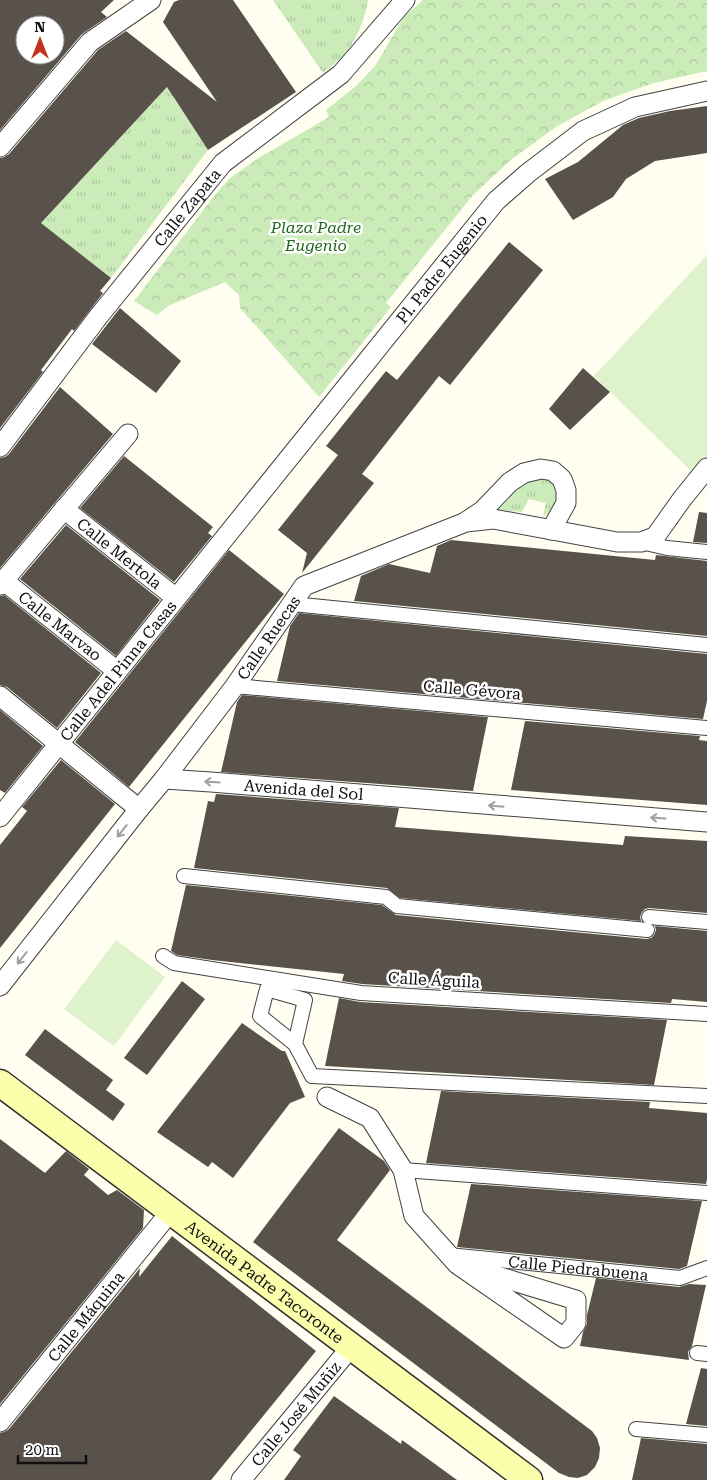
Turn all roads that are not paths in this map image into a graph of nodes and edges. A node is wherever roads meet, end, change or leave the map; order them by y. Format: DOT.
graph roads {
  1 [pos="151,0"];
  2 [pos="405,0"];
  3 [pos="707,91"];
  4 [pos="0,147"];
  5 [pos="128,434"];
  6 [pos="0,447"];
  7 [pos="707,468"];
  8 [pos="64,509"];
  9 [pos="466,522"];
  10 [pos="234,526"];
  11 [pos="551,530"];
  12 [pos="641,542"];
  13 [pos="707,552"];
  14 [pos="2,583"];
  15 [pos="176,598"];
  16 [pos="292,604"];
  17 [pos="707,645"];
  18 [pos="117,671"];
  19 [pos="235,686"];
  20 [pos="0,696"];
  21 [pos="707,728"];
  22 [pos="59,744"];
  23 [pos="164,779"];
  24 [pos="139,809"];
  25 [pos="0,817"];
  26 [pos="707,822"];
  27 [pos="184,876"];
  28 [pos="707,922"];
  29 [pos="163,956"];
  30 [pos="0,986"];
  31 [pos="707,1014"];
  32 [pos="295,1044"];
  33 [pos="0,1083"];
  34 [pos="707,1096"];
  35 [pos="327,1097"];
  36 [pos="404,1170"];
  37 [pos="707,1193"];
  38 [pos="171,1211"];
  39 [pos="453,1259"];
  40 [pos="707,1268"];
  41 [pos="351,1346"];
  42 [pos="0,1422"];
  43 [pos="636,1429"];
  44 [pos="707,1435"];
  45 [pos="241,1480"];
  46 [pos="529,1480"];
  1 -- 4 [label="street"];
  2 -- 6 [label="street, Calle Zapata"];
  3 -- 10 [label="street, Pl. Padre Eugenio"];
  5 -- 8 [label="street"];
  7 -- 12 [label="street"];
  8 -- 14 [label="street"];
  8 -- 15 [label="street, Calle Mertola"];
  9 -- 11 [label="street, Calle Ruecas"];
  9 -- 11 [label="street, Calle Ruecas"];
  9 -- 16 [label="street, Calle Ruecas"];
  10 -- 15 [label="street, Calle Adel Pinna Casas"];
  11 -- 12 [label="street, Calle Ruecas"];
  12 -- 13 [label="street, Calle Ruecas"];
  14 -- 18 [label="street, Calle Marvao"];
  15 -- 18 [label="street, Calle Adel Pinna Casas"];
  16 -- 17 [label="street"];
  16 -- 19 [label="street, Calle Ruecas"];
  18 -- 22 [label="street, Calle Adel Pinna Casas"];
  19 -- 21 [label="street, Calle Gévora"];
  19 -- 23 [label="street, Calle Ruecas"];
  20 -- 22 [label="street"];
  22 -- 24 [label="street"];
  22 -- 25 [label="street, Calle Adel Pinna Casas"];
  23 -- 24 [label="street"];
  26 -- 23 [label="street, Avenida del Sol, one-way"];
  24 -- 30 [label="street, one-way"];
  27 -- 28 [label="street"];
  29 -- 31 [label="street, Calle Águila"];
  32 -- 34 [label="street"];
  33 -- 38 [label="main road, Avenida Padre Tacoronte"];
  35 -- 36 [label="street"];
  36 -- 37 [label="street"];
  36 -- 39 [label="street"];
  38 -- 41 [label="main road, Avenida Padre Tacoronte"];
  38 -- 42 [label="street, Calle Máquina"];
  39 -- 39 [label="street, Calle Piedrabuena"];
  39 -- 40 [label="street, Calle Piedrabuena"];
  41 -- 45 [label="street, Calle José Muñiz"];
  41 -- 46 [label="main road, Avenida Padre Tacoronte"];
  43 -- 44 [label="street"];
}
